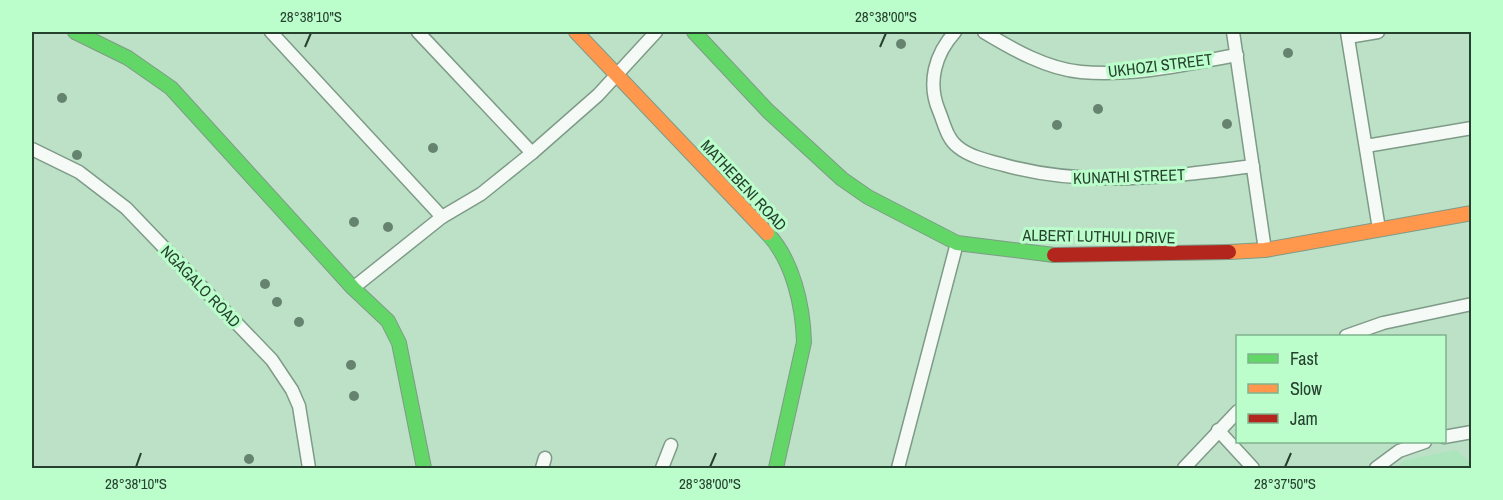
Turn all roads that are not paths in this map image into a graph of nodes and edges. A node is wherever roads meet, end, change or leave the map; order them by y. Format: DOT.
graph roads {
  1 [pos="75,32"];
  2 [pos="271,32"];
  3 [pos="418,32"];
  4 [pos="576,32"];
  5 [pos="656,32"];
  6 [pos="694,32"];
  7 [pos="956,32"];
  8 [pos="984,32"];
  9 [pos="1233,32"];
  10 [pos="1378,32"];
  11 [pos="1347,34"];
  12 [pos="1237,55"];
  13 [pos="616,75"];
  14 [pos="1472,128"];
  15 [pos="1366,146"];
  16 [pos="32,149"];
  17 [pos="532,153"];
  18 [pos="1253,166"];
  19 [pos="1472,213"];
  20 [pos="442,217"];
  21 [pos="1379,230"];
  22 [pos="957,243"];
  23 [pos="1265,250"];
  24 [pos="353,288"];
  25 [pos="1472,304"];
  26 [pos="1349,335"];
  27 [pos="1236,413"];
  28 [pos="1218,430"];
  29 [pos="1472,432"];
  30 [pos="1446,437"];
  31 [pos="1420,443"];
  32 [pos="671,445"];
  33 [pos="309,468"];
  34 [pos="424,468"];
  35 [pos="662,468"];
  36 [pos="776,468"];
  37 [pos="898,468"];
  38 [pos="1184,468"];
  39 [pos="1253,468"];
  40 [pos="1376,468"];
  1 -- 24 [label="street"];
  2 -- 20 [label="street"];
  3 -- 17 [label="street"];
  4 -- 13 [label="street, MATHEBENI ROAD"];
  5 -- 13 [label="street"];
  6 -- 22 [label="street, ALBERT LUTHULI DRIVE"];
  7 -- 18 [label="street, KUNATHI STREET"];
  8 -- 12 [label="street, UKHOZI STREET"];
  9 -- 12 [label="street"];
  10 -- 11 [label="street"];
  11 -- 15 [label="street"];
  12 -- 18 [label="street"];
  13 -- 17 [label="street"];
  13 -- 36 [label="street, MATHEBENI ROAD"];
  14 -- 15 [label="street"];
  15 -- 21 [label="street"];
  16 -- 33 [label="street, NGAGALO ROAD"];
  17 -- 20 [label="street"];
  18 -- 23 [label="street"];
  19 -- 21 [label="street, ALBERT LUTHULI DRIVE"];
  20 -- 24 [label="street"];
  21 -- 23 [label="street, ALBERT LUTHULI DRIVE"];
  22 -- 23 [label="street, ALBERT LUTHULI DRIVE"];
  22 -- 37 [label="street"];
  24 -- 34 [label="street"];
  25 -- 26 [label="street"];
  27 -- 28 [label="street"];
  28 -- 38 [label="street"];
  28 -- 39 [label="street"];
  29 -- 30 [label="street"];
  31 -- 40 [label="street"];
  32 -- 35 [label="street"];
}
